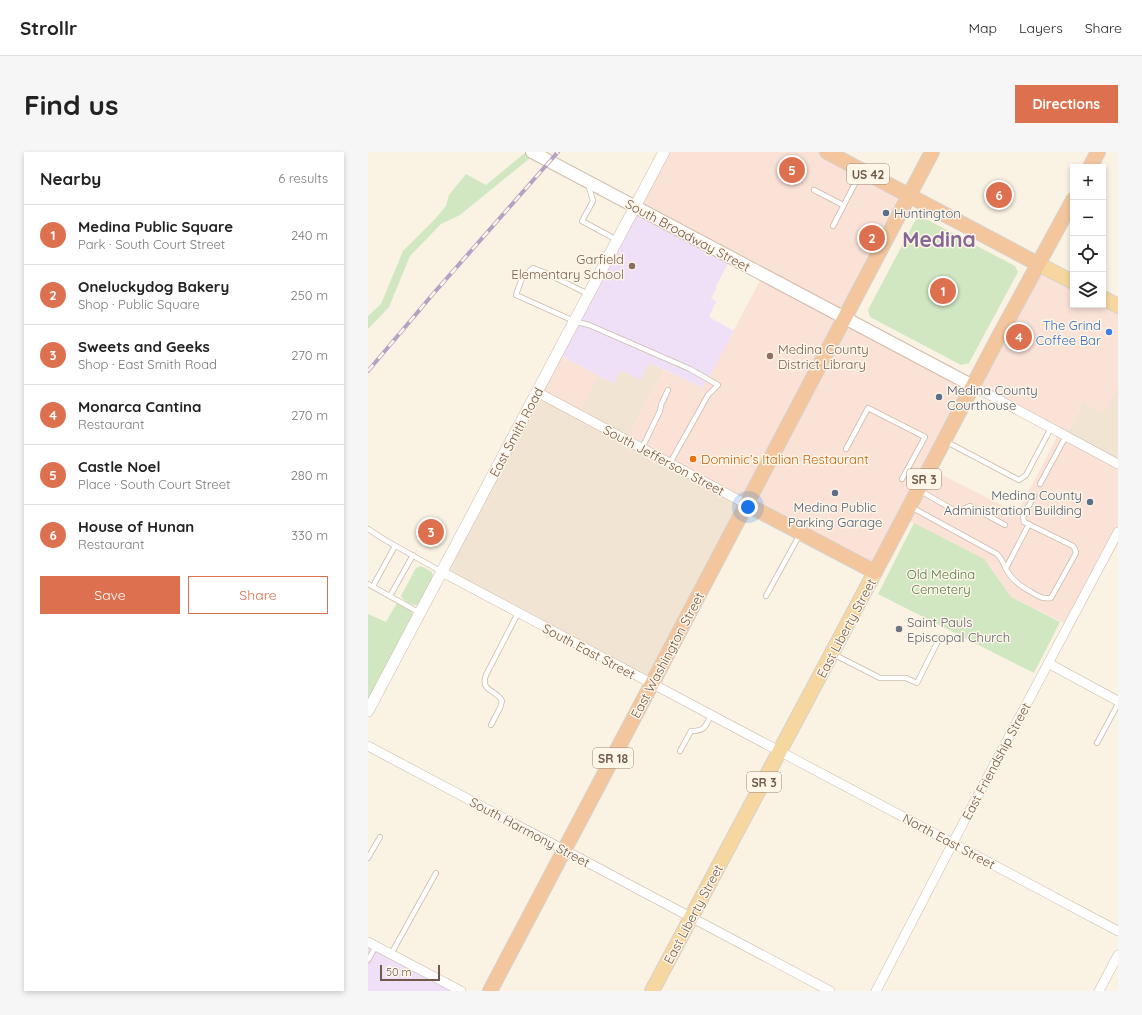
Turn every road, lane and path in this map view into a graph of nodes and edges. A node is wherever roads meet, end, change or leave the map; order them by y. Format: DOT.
graph roads {
  1 [pos="532,152"];
  2 [pos="664,152"];
  3 [pos="827,152"];
  4 [pos="932,152"];
  5 [pos="1098,152"];
  6 [pos="1092,164"];
  7 [pos="862,170"];
  8 [pos="588,182"];
  9 [pos="814,190"];
  10 [pos="910,195"];
  11 [pos="844,205"];
  12 [pos="1070,205"];
  13 [pos="635,207"];
  14 [pos="832,226"];
  15 [pos="617,240"];
  16 [pos="1038,264"];
  17 [pos="1070,280"];
  18 [pos="589,294"];
  19 [pos="1106,300"];
  20 [pos="1118,306"];
  21 [pos="844,318"];
  22 [pos="574,321"];
  23 [pos="973,386"];
  24 [pos="668,390"];
  25 [pos="537,392"];
  26 [pos="1051,428"];
  27 [pos="1066,436"];
  28 [pos="945,441"];
  29 [pos="642,448"];
  30 [pos="846,449"];
  31 [pos="670,463"];
  32 [pos="1118,464"];
  33 [pos="902,479"];
  34 [pos="1040,484"];
  35 [pos="919,490"];
  36 [pos="1034,496"];
  37 [pos="746,504"];
  38 [pos="910,507"];
  39 [pos="1029,524"];
  40 [pos="1005,525"];
  41 [pos="368,529"];
  42 [pos="1118,532"];
  43 [pos="801,533"];
  44 [pos="395,546"];
  45 [pos="413,555"];
  46 [pos="1006,568"];
  47 [pos="442,572"];
  48 [pos="875,572"];
  49 [pos="368,584"];
  50 [pos="373,586"];
  51 [pos="390,596"];
  52 [pos="766,596"];
  53 [pos="420,613"];
  54 [pos="518,613"];
  55 [pos="940,637"];
  56 [pos="832,653"];
  57 [pos="1048,663"];
  58 [pos="652,684"];
  59 [pos="1118,700"];
  60 [pos="1118,704"];
  61 [pos="368,712"];
  62 [pos="711,716"];
  63 [pos="491,725"];
  64 [pos="1097,743"];
  65 [pos="368,746"];
  66 [pos="680,751"];
  67 [pos="780,752"];
  68 [pos="380,837"];
  69 [pos="953,843"];
  70 [pos="564,850"];
  71 [pos="368,858"];
  72 [pos="436,873"];
  73 [pos="692,917"];
  74 [pos="1118,930"];
  75 [pos="372,944"];
  76 [pos="391,954"];
  77 [pos="1118,955"];
  78 [pos="368,960"];
  79 [pos="460,991"];
  80 [pos="490,991"];
  81 [pos="652,991"];
  82 [pos="830,991"];
  83 [pos="876,991"];
  84 [pos="1099,991"];
  1 -- 8 [label="main road, South Broadway Street"];
  2 -- 13 [label="street, East Smith Road"];
  3 -- 7 [label="highway, US 42"];
  4 -- 10 [label="highway, East Washington Street"];
  5 -- 6 [label="highway"];
  7 -- 10 [label="highway, US 42"];
  7 -- 11 [label="lane"];
  8 -- 13 [label="main road, South Broadway Street"];
  8 -- 15 [label="lane"];
  9 -- 11 [label="lane"];
  10 -- 16 [label="highway, US 42"];
  10 -- 21 [label="highway, East Washington Street"];
  11 -- 14 [label="lane"];
  12 -- 16 [label="highway, East Liberty Street"];
  13 -- 15 [label="street, East Smith Road"];
  13 -- 21 [label="main road, South Broadway Street"];
  15 -- 18 [label="street, East Smith Road"];
  16 -- 17 [label="main road, US 42"];
  16 -- 23 [label="highway, East Liberty Street / SR 3"];
  18 -- 22 [label="street, East Smith Road"];
  18 -- 22 [label="lane"];
  19 -- 20 [label="main road"];
  21 -- 23 [label="main road, South Broadway Street"];
  21 -- 37 [label="highway, East Washington Street"];
  22 -- 25 [label="street, East Smith Road"];
  22 -- 31 [label="lane"];
  23 -- 26 [label="street"];
  23 -- 28 [label="highway, East Liberty Street / SR 3"];
  24 -- 29 [label="lane"];
  25 -- 29 [label="street, South Jefferson Street"];
  25 -- 47 [label="street, East Smith Road"];
  26 -- 27 [label="street"];
  26 -- 28 [label="lane"];
  27 -- 32 [label="street"];
  27 -- 34 [label="lane"];
  28 -- 35 [label="highway, East Liberty Street / SR 3"];
  29 -- 31 [label="street, South Jefferson Street"];
  30 -- 33 [label="lane"];
  31 -- 37 [label="street, South Jefferson Street"];
  35 -- 38 [label="highway, East Liberty Street / SR 3"];
  35 -- 40 [label="lane"];
  36 -- 39 [label="lane"];
  37 -- 43 [label="highway, South Jefferson Street"];
  37 -- 58 [label="highway, East Washington Street / SR 18"];
  38 -- 46 [label="lane"];
  38 -- 48 [label="highway, East Liberty Street / SR 3"];
  39 -- 46 [label="lane"];
  39 -- 46 [label="lane"];
  41 -- 44 [label="lane"];
  42 -- 57 [label="street, East Friendship Street"];
  43 -- 48 [label="highway, South Jefferson Street"];
  43 -- 52 [label="lane"];
  44 -- 45 [label="lane"];
  44 -- 50 [label="lane"];
  45 -- 47 [label="lane"];
  45 -- 51 [label="lane"];
  47 -- 53 [label="street, East Smith Road"];
  47 -- 54 [label="street, South East Street"];
  48 -- 56 [label="main road, East Liberty Street / SR 3"];
  49 -- 50 [label="lane"];
  50 -- 51 [label="lane"];
  51 -- 53 [label="lane"];
  53 -- 61 [label="street, East Smith Road"];
  54 -- 58 [label="street, South East Street"];
  54 -- 63 [label="lane"];
  55 -- 56 [label="lane"];
  56 -- 67 [label="main road, East Liberty Street / SR 3"];
  57 -- 59 [label="street"];
  57 -- 69 [label="street, East Friendship Street"];
  58 -- 62 [label="street, South East Street"];
  58 -- 70 [label="highway, East Washington Street / SR 18"];
  60 -- 64 [label="lane"];
  62 -- 66 [label="lane"];
  62 -- 67 [label="street, South East Street"];
  65 -- 70 [label="street, South Harmony Street"];
  67 -- 69 [label="street, North East Street"];
  67 -- 73 [label="main road, East Liberty Street / SR 3"];
  68 -- 71 [label="lane"];
  69 -- 74 [label="street, North East Street"];
  69 -- 83 [label="street, East Friendship Street"];
  70 -- 73 [label="street, South Harmony Street"];
  70 -- 80 [label="highway, East Washington Street / SR 18"];
  72 -- 76 [label="lane"];
  73 -- 81 [label="main road, East Liberty Street / SR 3"];
  73 -- 82 [label="street, South Harmony Street"];
  75 -- 76 [label="street"];
  75 -- 78 [label="lane"];
  76 -- 79 [label="street"];
  77 -- 84 [label="street"];
}
